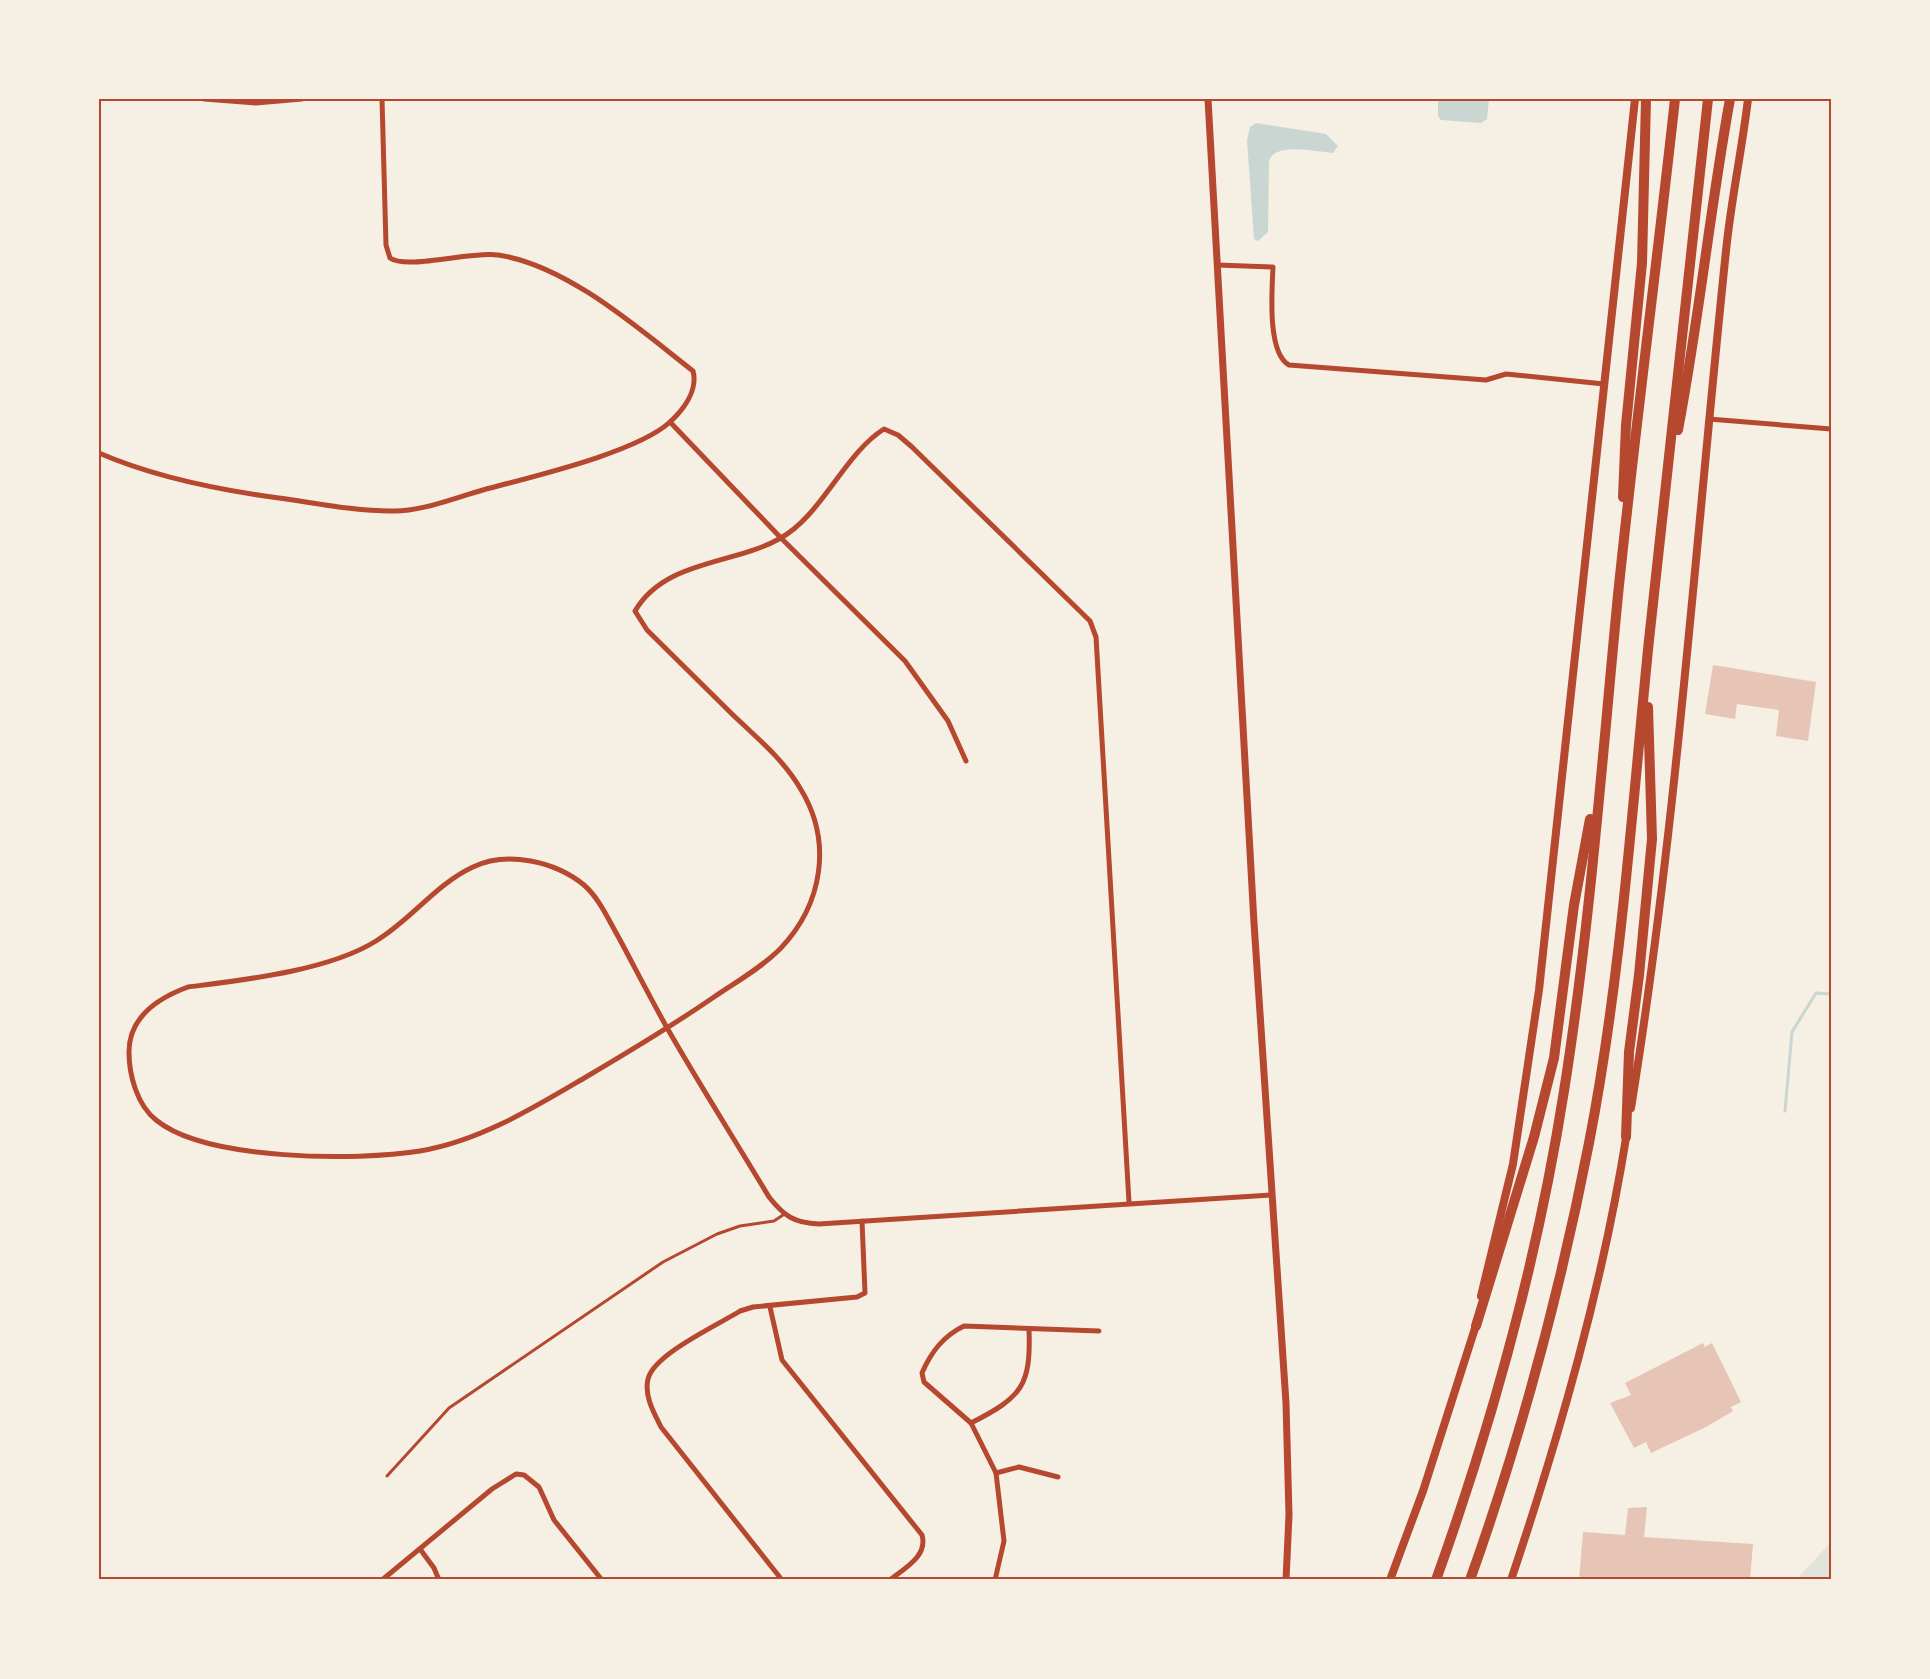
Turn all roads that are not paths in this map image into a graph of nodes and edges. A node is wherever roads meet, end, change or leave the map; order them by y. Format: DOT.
graph roads {
  1 [pos="204,99"];
  2 [pos="302,99"];
  3 [pos="382,99"];
  4 [pos="1208,99"];
  5 [pos="1635,99"];
  6 [pos="1646,99"];
  7 [pos="1675,99"];
  8 [pos="1708,99"];
  9 [pos="1730,99"];
  10 [pos="1748,99"];
  11 [pos="1217,265"];
  12 [pos="1604,384"];
  13 [pos="1709,419"];
  14 [pos="670,422"];
  15 [pos="1831,429"];
  16 [pos="99,453"];
  17 [pos="1662,513"];
  18 [pos="781,538"];
  19 [pos="1620,582"];
  20 [pos="1646,676"];
  21 [pos="1604,741"];
  22 [pos="966,761"];
  23 [pos="668,1029"];
  24 [pos="1626,1137"];
  25 [pos="1271,1195"];
  26 [pos="1129,1202"];
  27 [pos="783,1215"];
  28 [pos="862,1221"];
  29 [pos="770,1307"];
  30 [pos="1476,1326"];
  31 [pos="1029,1329"];
  32 [pos="1099,1331"];
  33 [pos="971,1423"];
  34 [pos="996,1473"];
  35 [pos="387,1476"];
  36 [pos="1058,1477"];
  37 [pos="420,1549"];
  38 [pos="382,1580"];
  39 [pos="439,1580"];
  40 [pos="602,1580"];
  41 [pos="782,1580"];
  42 [pos="890,1580"];
  43 [pos="995,1580"];
  44 [pos="1286,1580"];
  45 [pos="1390,1580"];
  46 [pos="1436,1580"];
  47 [pos="1470,1580"];
  48 [pos="1511,1580"];
  1 -- 2 [label="street"];
  3 -- 14 [label="street"];
  4 -- 11 [label="street"];
  5 -- 12 [label="main road"];
  6 -- 19 [label="highway"];
  7 -- 19 [label="highway"];
  8 -- 17 [label="highway"];
  9 -- 17 [label="highway"];
  10 -- 13 [label="main road"];
  11 -- 12 [label="street"];
  11 -- 25 [label="street"];
  12 -- 30 [label="main road"];
  13 -- 15 [label="street"];
  13 -- 24 [label="main road"];
  14 -- 16 [label="street"];
  14 -- 18 [label="street"];
  17 -- 20 [label="highway"];
  18 -- 22 [label="street"];
  18 -- 23 [label="street"];
  18 -- 26 [label="street"];
  19 -- 21 [label="highway"];
  20 -- 24 [label="highway"];
  20 -- 47 [label="highway"];
  21 -- 30 [label="highway"];
  21 -- 46 [label="highway"];
  23 -- 23 [label="street"];
  23 -- 27 [label="street"];
  24 -- 48 [label="main road"];
  25 -- 26 [label="street"];
  25 -- 44 [label="street"];
  26 -- 28 [label="street"];
  27 -- 28 [label="street"];
  27 -- 35 [label="lane"];
  28 -- 29 [label="street"];
  29 -- 41 [label="street"];
  29 -- 42 [label="street"];
  30 -- 45 [label="main road"];
  31 -- 32 [label="street"];
  31 -- 33 [label="street"];
  31 -- 33 [label="street"];
  33 -- 34 [label="street"];
  34 -- 36 [label="street"];
  34 -- 43 [label="street"];
  37 -- 38 [label="street"];
  37 -- 39 [label="street"];
  37 -- 40 [label="street"];
}
